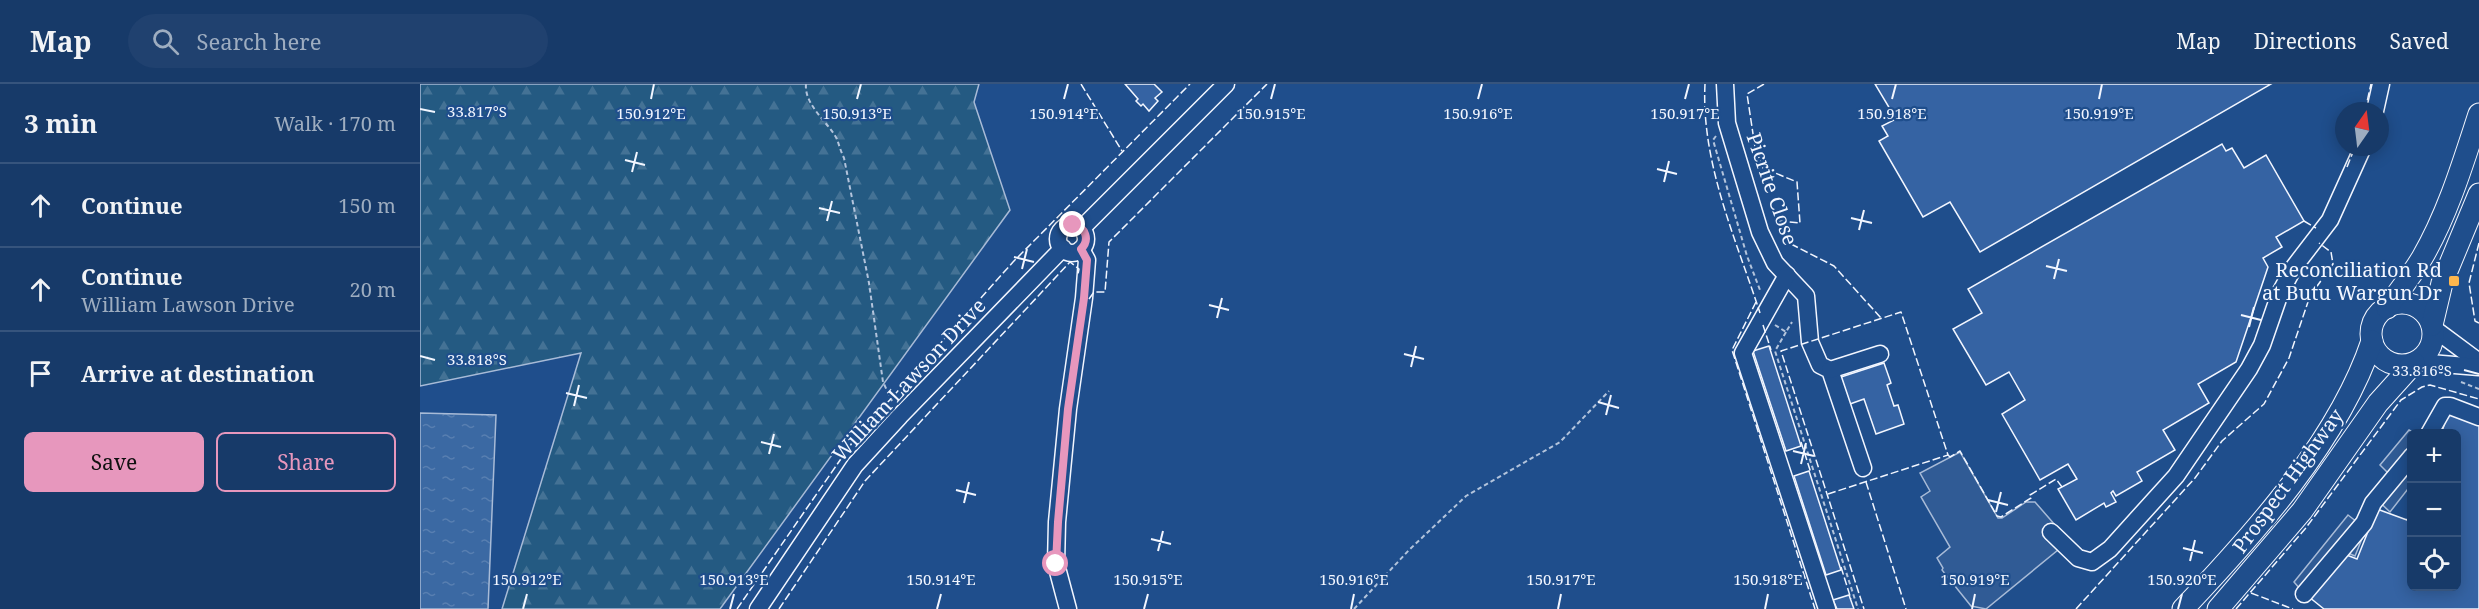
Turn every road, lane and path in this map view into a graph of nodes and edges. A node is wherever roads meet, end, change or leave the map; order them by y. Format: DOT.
graph roads {
  1 [pos="806,84"];
  2 [pos="1226,84"];
  3 [pos="1725,84"];
  4 [pos="2381,84"];
  5 [pos="2376,102"];
  6 [pos="2479,114"];
  7 [pos="2359,156"];
  8 [pos="2479,194"];
  9 [pos="1082,228"];
  10 [pos="1063,249"];
  11 [pos="1081,249"];
  12 [pos="1787,275"];
  13 [pos="2387,308"];
  14 [pos="2432,326"];
  15 [pos="1786,332"];
  16 [pos="2372,341"];
  17 [pos="1880,354"];
  18 [pos="2416,362"];
  19 [pos="2479,362"];
  20 [pos="2479,367"];
  21 [pos="1830,370"];
  22 [pos="1609,392"];
  23 [pos="890,399"];
  24 [pos="2479,417"];
  25 [pos="2432,429"];
  26 [pos="2407,462"];
  27 [pos="1863,468"];
  28 [pos="2051,532"];
  29 [pos="2304,594"];
  30 [pos="758,609"];
  31 [pos="1068,609"];
  32 [pos="1354,609"];
  33 [pos="1827,609"];
  34 [pos="1858,609"];
  35 [pos="2183,609"];
  36 [pos="2218,609"];
  1 -- 23 [label="path"];
  2 -- 9 [label="street, William Lawson Drive"];
  3 -- 12 [label="street, Picrite Close"];
  4 -- 5 [label="street"];
  6 -- 13 [label="main road"];
  7 -- 28 [label="street"];
  8 -- 14 [label="main road"];
  9 -- 10 [label="street, William Lawson Drive"];
  9 -- 11 [label="street"];
  10 -- 11 [label="street"];
  10 -- 30 [label="street, William Lawson Drive"];
  11 -- 31 [label="street"];
  12 -- 21 [label="street, Picrite Close"];
  12 -- 33 [label="street"];
  13 -- 14 [label="main road"];
  13 -- 16 [label="main road"];
  14 -- 18 [label="main road"];
  14 -- 19 [label="street"];
  15 -- 34 [label="path"];
  16 -- 18 [label="main road"];
  16 -- 35 [label="main road, Prospect Highway"];
  17 -- 21 [label="street"];
  18 -- 20 [label="street"];
  18 -- 36 [label="main road, Prospect Highway"];
  21 -- 27 [label="street"];
  22 -- 32 [label="path"];
  24 -- 25 [label="street"];
  26 -- 29 [label="street"];
}
